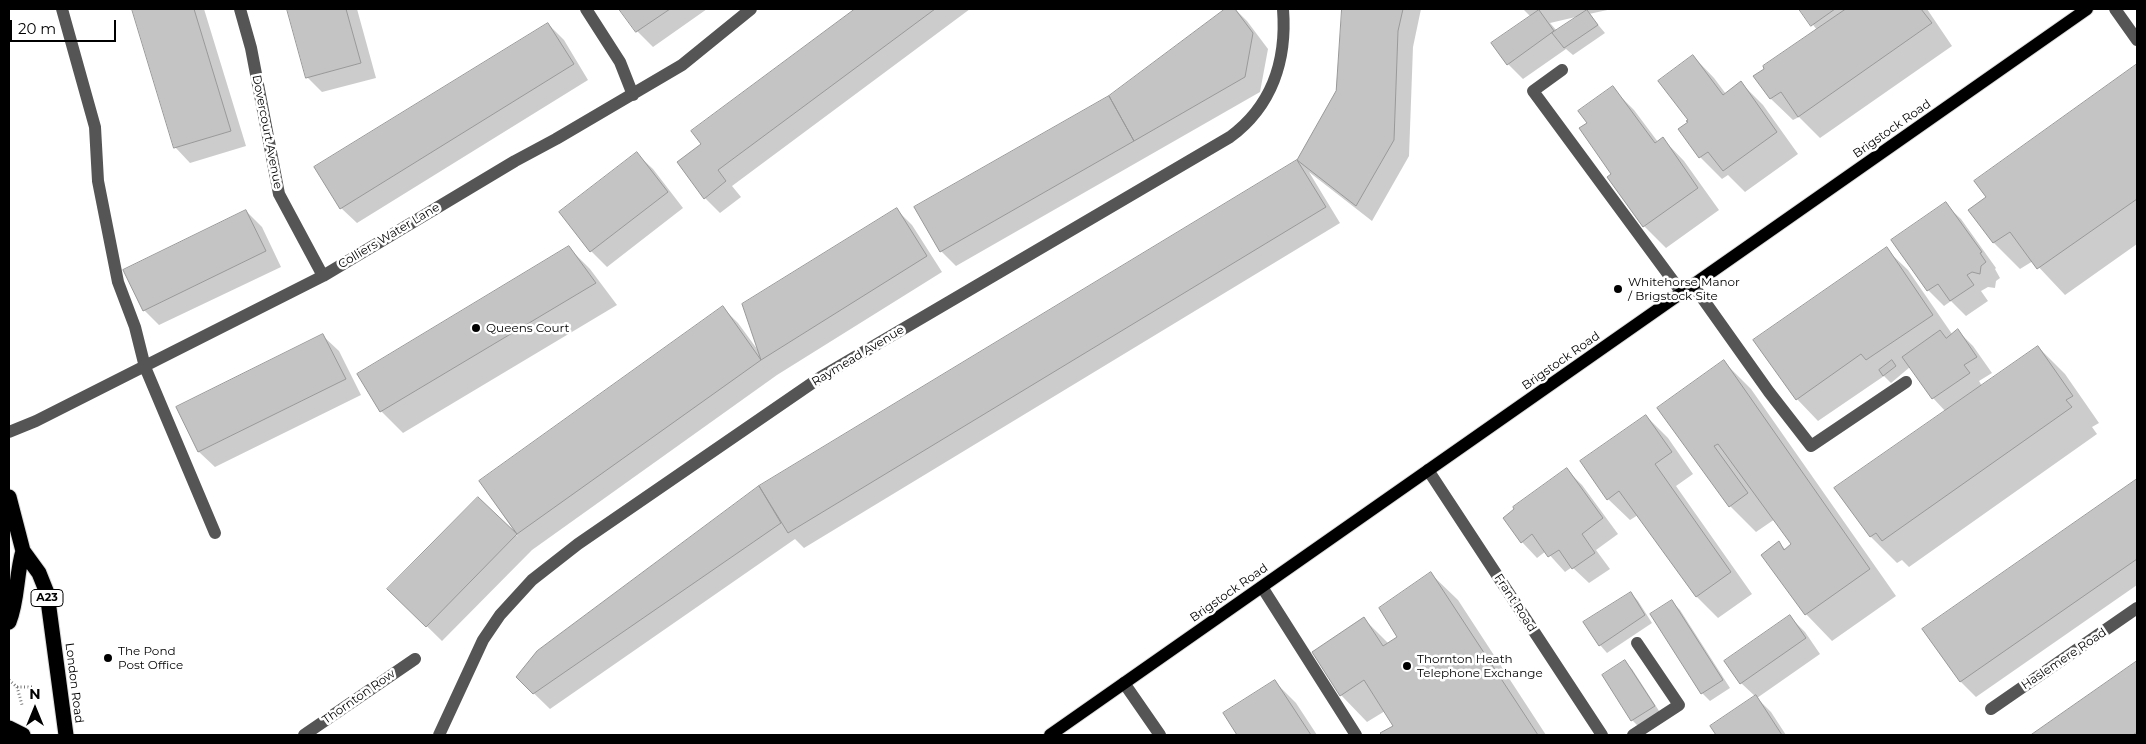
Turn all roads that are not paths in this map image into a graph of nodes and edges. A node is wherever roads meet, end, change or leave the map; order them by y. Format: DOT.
graph roads {
  1 [pos="62,9"];
  2 [pos="240,9"];
  3 [pos="586,9"];
  4 [pos="751,9"];
  5 [pos="1283,9"];
  6 [pos="2087,9"];
  7 [pos="2115,9"];
  8 [pos="2137,40"];
  9 [pos="1562,70"];
  10 [pos="633,95"];
  11 [pos="323,276"];
  12 [pos="1694,285"];
  13 [pos="1682,293"];
  14 [pos="145,367"];
  15 [pos="1906,382"];
  16 [pos="9,432"];
  17 [pos="1428,470"];
  18 [pos="9,497"];
  19 [pos="215,533"];
  20 [pos="23,552"];
  21 [pos="1262,588"];
  22 [pos="2137,608"];
  23 [pos="9,622"];
  24 [pos="1637,643"];
  25 [pos="415,659"];
  26 [pos="1124,683"];
  27 [pos="1991,709"];
  28 [pos="9,728"];
  29 [pos="22,735"];
  30 [pos="66,735"];
  31 [pos="304,735"];
  32 [pos="439,735"];
  33 [pos="1050,735"];
  34 [pos="1160,735"];
  35 [pos="1356,735"];
  36 [pos="1602,735"];
  37 [pos="1633,735"];
  1 -- 14 [label="street"];
  2 -- 11 [label="street, Dovercourt Avenue"];
  3 -- 10 [label="street"];
  4 -- 10 [label="street, Colliers Water Lane"];
  5 -- 32 [label="street, Raymead Avenue"];
  6 -- 12 [label="main road, Brigstock Road"];
  7 -- 8 [label="street"];
  9 -- 13 [label="street"];
  10 -- 11 [label="street, Colliers Water Lane"];
  11 -- 14 [label="street, Colliers Water Lane"];
  12 -- 13 [label="main road, Brigstock Road"];
  12 -- 15 [label="street"];
  13 -- 17 [label="main road, Brigstock Road"];
  14 -- 16 [label="street, Colliers Water Lane"];
  14 -- 19 [label="street"];
  17 -- 21 [label="main road, Brigstock Road"];
  17 -- 36 [label="street, Frant Road"];
  18 -- 20 [label="highway, London Road / A23"];
  20 -- 23 [label="highway, London Road / A23"];
  20 -- 30 [label="highway, London Road / A23"];
  21 -- 26 [label="main road, Brigstock Road"];
  21 -- 35 [label="street"];
  22 -- 27 [label="street, Haslemere Road"];
  24 -- 37 [label="street"];
  25 -- 31 [label="street, Thornton Row"];
  26 -- 33 [label="main road, Brigstock Road"];
  26 -- 34 [label="street"];
  28 -- 29 [label="highway"];
}
